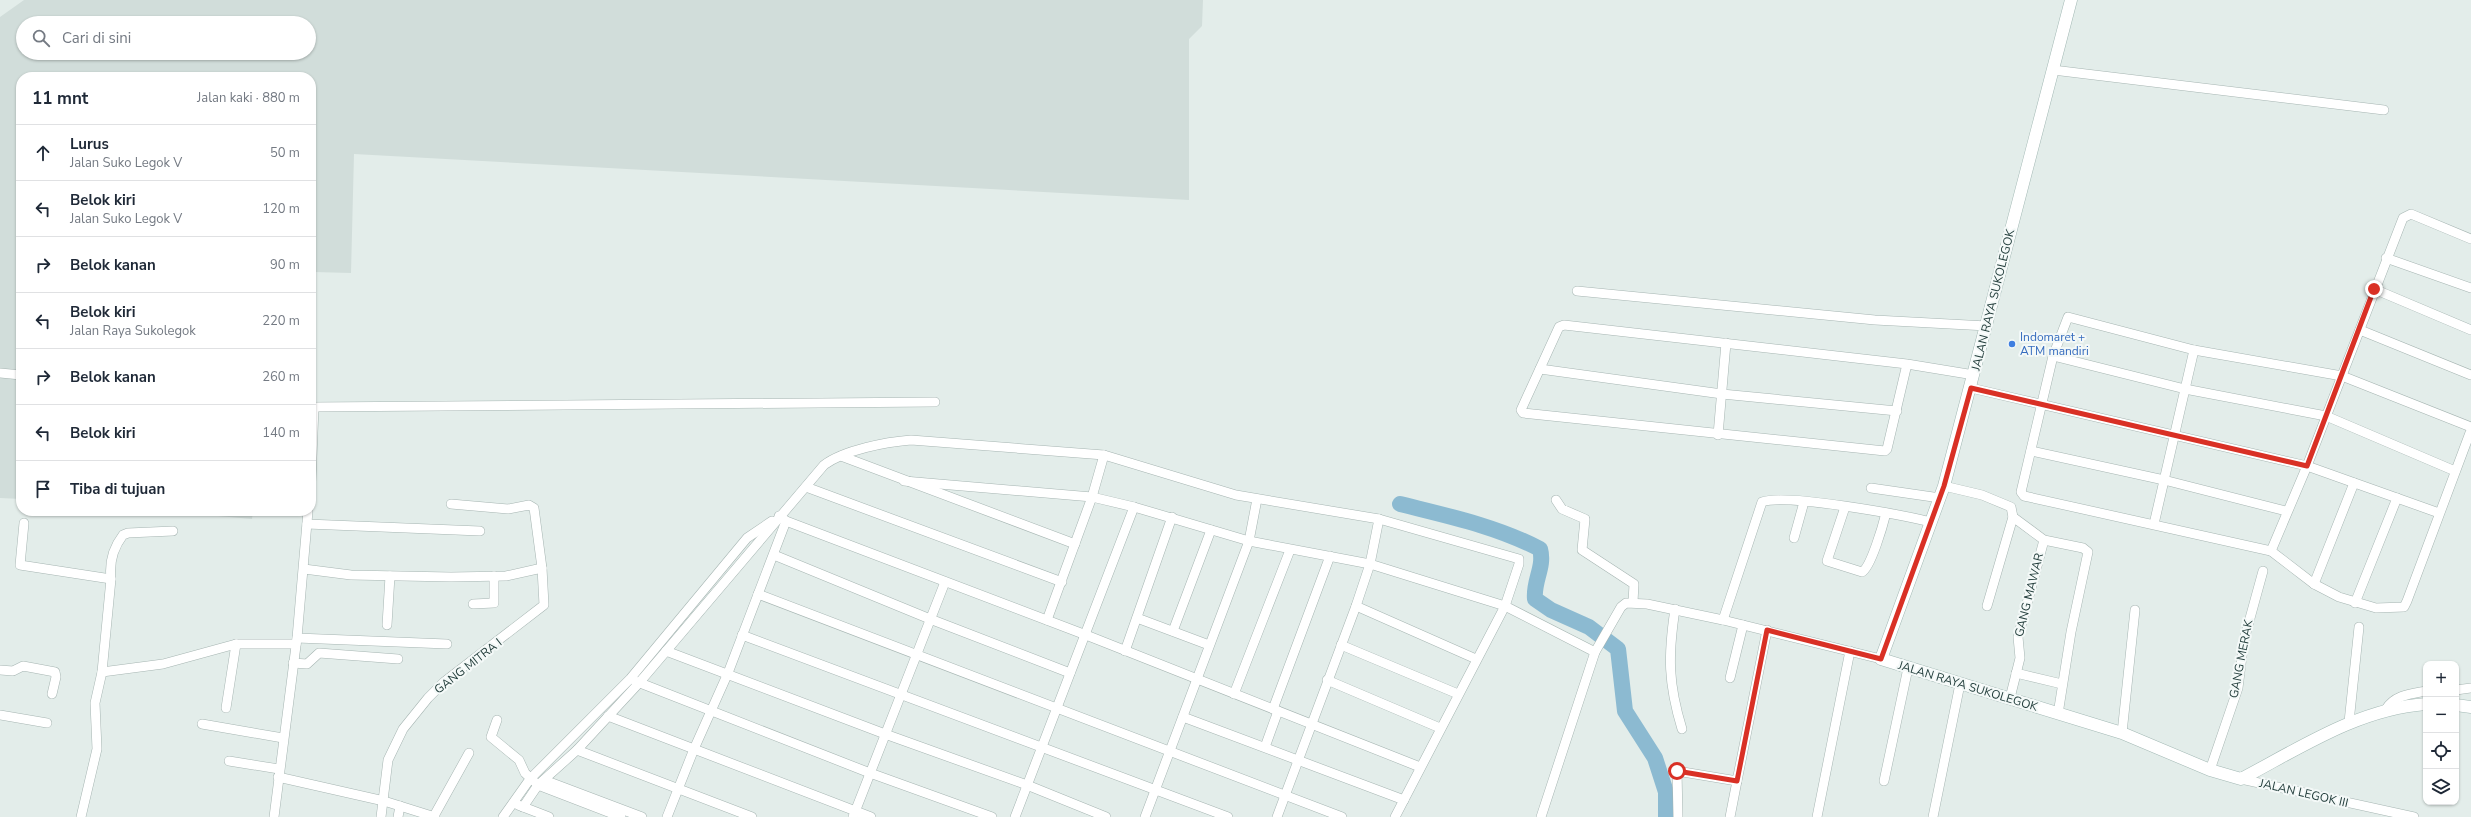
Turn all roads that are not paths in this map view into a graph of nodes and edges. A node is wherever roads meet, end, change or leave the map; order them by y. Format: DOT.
graph roads {
  1 [pos="2071,0"];
  2 [pos="2053,70"];
  3 [pos="2384,110"];
  4 [pos="2471,238"];
  5 [pos="2386,258"];
  6 [pos="2471,288"];
  7 [pos="2374,289"];
  8 [pos="1577,291"];
  9 [pos="1987,326"];
  10 [pos="2360,330"];
  11 [pos="2471,330"];
  12 [pos="1726,343"];
  13 [pos="2194,350"];
  14 [pos="2053,356"];
  15 [pos="1907,364"];
  16 [pos="1540,369"];
  17 [pos="0,373"];
  18 [pos="16,375"];
  19 [pos="2471,375"];
  20 [pos="1974,376"];
  21 [pos="2342,376"];
  22 [pos="1971,388"];
  23 [pos="2185,389"];
  24 [pos="1722,394"];
  25 [pos="935,402"];
  26 [pos="2041,405"];
  27 [pos="316,407"];
  28 [pos="1897,411"];
  29 [pos="2326,416"];
  30 [pos="2471,427"];
  31 [pos="2471,430"];
  32 [pos="1718,435"];
  33 [pos="2174,436"];
  34 [pos="2031,451"];
  35 [pos="1104,455"];
  36 [pos="840,456"];
  37 [pos="2307,466"];
  38 [pos="2455,471"];
  39 [pos="2164,480"];
  40 [pos="904,481"];
  41 [pos="2354,482"];
  42 [pos="806,487"];
  43 [pos="1871,488"];
  44 [pos="1942,492"];
  45 [pos="1092,497"];
  46 [pos="2397,498"];
  47 [pos="1257,499"];
  48 [pos="1556,500"];
  49 [pos="1804,502"];
  50 [pos="451,504"];
  51 [pos="1134,507"];
  52 [pos="1846,507"];
  53 [pos="2286,511"];
  54 [pos="1886,513"];
  55 [pos="2439,513"];
  56 [pos="308,516"];
  57 [pos="782,517"];
  58 [pos="1172,517"];
  59 [pos="2013,517"];
  60 [pos="1379,519"];
  61 [pos="1931,522"];
  62 [pos="24,523"];
  63 [pos="307,524"];
  64 [pos="2154,524"];
  65 [pos="1211,530"];
  66 [pos="173,531"];
  67 [pos="480,531"];
  68 [pos="1794,538"];
  69 [pos="2044,540"];
  70 [pos="1249,541"];
  71 [pos="1075,544"];
  72 [pos="1290,550"];
  73 [pos="2271,551"];
  74 [pos="774,555"];
  75 [pos="1330,556"];
  76 [pos="1370,564"];
  77 [pos="542,568"];
  78 [pos="304,569"];
  79 [pos="2263,570"];
  80 [pos="390,576"];
  81 [pos="494,576"];
  82 [pos="111,579"];
  83 [pos="945,582"];
  84 [pos="1062,582"];
  85 [pos="2314,584"];
  86 [pos="758,594"];
  87 [pos="1633,602"];
  88 [pos="2355,602"];
  89 [pos="473,604"];
  90 [pos="1356,606"];
  91 [pos="1505,606"];
  92 [pos="1987,606"];
  93 [pos="1674,609"];
  94 [pos="2135,610"];
  95 [pos="1137,618"];
  96 [pos="930,619"];
  97 [pos="1047,620"];
  98 [pos="1723,620"];
  99 [pos="387,625"];
  100 [pos="1744,625"];
  101 [pos="2359,628"];
  102 [pos="1767,630"];
  103 [pos="1173,631"];
  104 [pos="742,635"];
  105 [pos="1086,635"];
  106 [pos="297,641"];
  107 [pos="236,644"];
  108 [pos="447,644"];
  109 [pos="1209,645"];
  110 [pos="1341,645"];
  111 [pos="666,650"];
  112 [pos="1125,651"];
  113 [pos="1850,651"];
  114 [pos="1595,652"];
  115 [pos="916,655"];
  116 [pos="398,659"];
  117 [pos="1476,659"];
  118 [pos="1881,659"];
  119 [pos="293,663"];
  120 [pos="1908,668"];
  121 [pos="0,670"];
  122 [pos="102,672"];
  123 [pos="1070,673"];
  124 [pos="2016,673"];
  125 [pos="728,674"];
  126 [pos="1730,678"];
  127 [pos="630,679"];
  128 [pos="1197,680"];
  129 [pos="1327,680"];
  130 [pos="639,683"];
  131 [pos="1960,684"];
  132 [pos="2062,684"];
  133 [pos="2471,688"];
  134 [pos="2459,690"];
  135 [pos="2423,692"];
  136 [pos="52,694"];
  137 [pos="1234,694"];
  138 [pos="1458,694"];
  139 [pos="900,695"];
  140 [pos="2010,698"];
  141 [pos="2423,704"];
  142 [pos="2459,705"];
  143 [pos="1057,707"];
  144 [pos="2471,707"];
  145 [pos="226,708"];
  146 [pos="2386,709"];
  147 [pos="1275,710"];
  148 [pos="712,712"];
  149 [pos="2058,714"];
  150 [pos="0,715"];
  151 [pos="608,716"];
  152 [pos="1183,717"];
  153 [pos="497,720"];
  154 [pos="2349,722"];
  155 [pos="47,723"];
  156 [pos="202,724"];
  157 [pos="1311,724"];
  158 [pos="1440,728"];
  159 [pos="1682,729"];
  160 [pos="2122,733"];
  161 [pos="885,734"];
  162 [pos="283,738"];
  163 [pos="1041,747"];
  164 [pos="1265,747"];
  165 [pos="694,749"];
  166 [pos="577,750"];
  167 [pos="1170,751"];
  168 [pos="469,753"];
  169 [pos="1298,760"];
  170 [pos="229,761"];
  171 [pos="1420,767"];
  172 [pos="2210,770"];
  173 [pos="278,773"];
  174 [pos="870,773"];
  175 [pos="530,779"];
  176 [pos="2241,779"];
  177 [pos="1737,781"];
  178 [pos="1884,781"];
  179 [pos="541,783"];
  180 [pos="1028,785"];
  181 [pos="678,789"];
  182 [pos="1156,790"];
  183 [pos="1286,794"];
  184 [pos="1404,800"];
  185 [pos="383,801"];
  186 [pos="513,802"];
  187 [pos="399,805"];
  188 [pos="523,807"];
  189 [pos="2371,813"];
  190 [pos="854,814"];
  191 [pos="81,817"];
  192 [pos="274,817"];
  193 [pos="381,817"];
  194 [pos="398,817"];
  195 [pos="435,817"];
  196 [pos="503,817"];
  197 [pos="549,817"];
  198 [pos="621,817"];
  199 [pos="642,817"];
  200 [pos="667,817"];
  201 [pos="752,817"];
  202 [pos="871,817"];
  203 [pos="992,817"];
  204 [pos="1015,817"];
  205 [pos="1106,817"];
  206 [pos="1145,817"];
  207 [pos="1228,817"];
  208 [pos="1277,817"];
  209 [pos="1342,817"];
  210 [pos="1395,817"];
  211 [pos="1541,817"];
  212 [pos="1678,817"];
  213 [pos="1730,817"];
  214 [pos="1817,817"];
  215 [pos="1933,817"];
  216 [pos="2414,817"];
  1 -- 2 [label="street, JALAN RAYA SUKOLEGOK"];
  2 -- 3 [label="street"];
  2 -- 9 [label="street, JALAN RAYA SUKOLEGOK"];
  4 -- 5 [label="street"];
  5 -- 6 [label="street"];
  5 -- 7 [label="street"];
  7 -- 10 [label="street"];
  7 -- 11 [label="street"];
  8 -- 9 [label="street"];
  9 -- 20 [label="street, JALAN RAYA SUKOLEGOK"];
  10 -- 19 [label="street"];
  10 -- 21 [label="street"];
  12 -- 15 [label="street"];
  12 -- 16 [label="street"];
  12 -- 24 [label="street"];
  13 -- 14 [label="street"];
  13 -- 21 [label="street"];
  13 -- 23 [label="street"];
  14 -- 23 [label="street"];
  14 -- 26 [label="street"];
  15 -- 20 [label="street"];
  15 -- 28 [label="street"];
  16 -- 24 [label="street"];
  16 -- 32 [label="street"];
  17 -- 18 [label="street"];
  20 -- 22 [label="street, JALAN RAYA SUKOLEGOK"];
  21 -- 29 [label="street"];
  21 -- 30 [label="street"];
  22 -- 26 [label="street"];
  22 -- 44 [label="street, JALAN RAYA SUKOLEGOK"];
  23 -- 29 [label="street"];
  23 -- 33 [label="street"];
  24 -- 28 [label="street"];
  24 -- 32 [label="street"];
  25 -- 27 [label="street"];
  26 -- 33 [label="street"];
  26 -- 34 [label="street"];
  28 -- 32 [label="street"];
  29 -- 37 [label="street"];
  29 -- 38 [label="street"];
  31 -- 38 [label="street"];
  33 -- 37 [label="street"];
  33 -- 39 [label="street"];
  34 -- 39 [label="street"];
  34 -- 64 [label="street"];
  35 -- 36 [label="street"];
  35 -- 45 [label="street"];
  35 -- 47 [label="street"];
  36 -- 40 [label="street"];
  36 -- 42 [label="street"];
  37 -- 41 [label="street"];
  37 -- 53 [label="street"];
  38 -- 55 [label="street"];
  39 -- 53 [label="street"];
  39 -- 64 [label="street"];
  40 -- 45 [label="street"];
  40 -- 71 [label="street"];
  41 -- 46 [label="street"];
  41 -- 85 [label="street"];
  42 -- 57 [label="street"];
  42 -- 84 [label="street"];
  43 -- 44 [label="street"];
  44 -- 59 [label="street"];
  44 -- 61 [label="street, JALAN RAYA SUKOLEGOK"];
  45 -- 51 [label="street"];
  45 -- 71 [label="street"];
  46 -- 55 [label="street"];
  46 -- 88 [label="street"];
  47 -- 60 [label="street"];
  47 -- 70 [label="street"];
  48 -- 87 [label="street"];
  49 -- 52 [label="street"];
  49 -- 68 [label="street"];
  49 -- 98 [label="street"];
  50 -- 77 [label="street"];
  51 -- 58 [label="street"];
  51 -- 105 [label="street"];
  52 -- 54 [label="street"];
  52 -- 54 [label="street"];
  53 -- 73 [label="street"];
  54 -- 61 [label="street"];
  55 -- 88 [label="street"];
  56 -- 63 [label="street"];
  57 -- 74 [label="street"];
  57 -- 83 [label="street"];
  57 -- 111 [label="street"];
  57 -- 127 [label="street"];
  58 -- 65 [label="street"];
  58 -- 95 [label="street"];
  59 -- 69 [label="street"];
  59 -- 92 [label="street"];
  60 -- 76 [label="street"];
  60 -- 91 [label="street"];
  61 -- 118 [label="street, JALAN RAYA SUKOLEGOK"];
  62 -- 82 [label="street"];
  63 -- 67 [label="street"];
  63 -- 78 [label="street"];
  64 -- 73 [label="street"];
  65 -- 70 [label="street"];
  65 -- 103 [label="street"];
  66 -- 82 [label="street"];
  69 -- 124 [label="street, GANG MAWAR"];
  69 -- 132 [label="street"];
  70 -- 72 [label="street"];
  70 -- 109 [label="street"];
  71 -- 84 [label="street"];
  72 -- 75 [label="street"];
  72 -- 137 [label="street"];
  73 -- 85 [label="street"];
  74 -- 86 [label="street"];
  74 -- 96 [label="street"];
  75 -- 76 [label="street"];
  75 -- 147 [label="street"];
  76 -- 90 [label="street"];
  76 -- 91 [label="street"];
  77 -- 81 [label="street"];
  77 -- 185 [label="street, GANG MITRA I"];
  78 -- 80 [label="street"];
  78 -- 106 [label="street"];
  79 -- 172 [label="street, GANG MERAK"];
  80 -- 81 [label="street"];
  80 -- 99 [label="street"];
  81 -- 89 [label="street"];
  82 -- 122 [label="street"];
  83 -- 96 [label="street"];
  83 -- 97 [label="street"];
  84 -- 97 [label="street"];
  85 -- 88 [label="street"];
  86 -- 104 [label="street"];
  86 -- 115 [label="street"];
  87 -- 93 [label="street"];
  87 -- 114 [label="street"];
  90 -- 110 [label="street"];
  90 -- 117 [label="street"];
  91 -- 114 [label="street"];
  91 -- 117 [label="street"];
  93 -- 98 [label="street"];
  93 -- 159 [label="street"];
  94 -- 160 [label="street"];
  95 -- 103 [label="street"];
  95 -- 112 [label="street"];
  96 -- 115 [label="street"];
  96 -- 123 [label="street"];
  97 -- 105 [label="street"];
  98 -- 100 [label="street"];
  100 -- 102 [label="street"];
  100 -- 126 [label="street"];
  101 -- 154 [label="street"];
  102 -- 113 [label="street"];
  102 -- 177 [label="street"];
  103 -- 109 [label="street"];
  104 -- 125 [label="street"];
  104 -- 139 [label="street"];
  105 -- 112 [label="street"];
  105 -- 123 [label="street"];
  106 -- 107 [label="street"];
  106 -- 108 [label="street"];
  106 -- 119 [label="street"];
  107 -- 122 [label="street"];
  107 -- 145 [label="street"];
  109 -- 128 [label="street"];
  110 -- 129 [label="street"];
  110 -- 138 [label="street"];
  111 -- 125 [label="street"];
  111 -- 130 [label="street"];
  112 -- 128 [label="street"];
  113 -- 118 [label="street"];
  113 -- 214 [label="street"];
  114 -- 211 [label="street"];
  115 -- 139 [label="street"];
  115 -- 143 [label="street"];
  116 -- 119 [label="street"];
  117 -- 138 [label="street"];
  118 -- 120 [label="street, JALAN RAYA SUKOLEGOK"];
  119 -- 162 [label="street"];
  120 -- 131 [label="street, JALAN RAYA SUKOLEGOK"];
  120 -- 178 [label="street"];
  121 -- 136 [label="street"];
  122 -- 191 [label="street"];
  123 -- 143 [label="street"];
  124 -- 132 [label="street"];
  124 -- 140 [label="street, GANG MAWAR"];
  125 -- 148 [label="street"];
  125 -- 161 [label="street"];
  127 -- 130 [label="street"];
  127 -- 175 [label="street"];
  128 -- 137 [label="street"];
  128 -- 152 [label="street"];
  129 -- 157 [label="street"];
  129 -- 158 [label="street"];
  130 -- 148 [label="street"];
  130 -- 151 [label="street"];
  131 -- 140 [label="street, JALAN RAYA SUKOLEGOK"];
  131 -- 215 [label="street"];
  132 -- 149 [label="street"];
  133 -- 134 [label="street"];
  135 -- 146 [label="street"];
  137 -- 147 [label="street"];
  138 -- 158 [label="street"];
  139 -- 161 [label="street"];
  139 -- 163 [label="street"];
  140 -- 149 [label="street, JALAN RAYA SUKOLEGOK"];
  141 -- 146 [label="street"];
  142 -- 144 [label="street"];
  143 -- 163 [label="street"];
  143 -- 167 [label="street"];
  146 -- 154 [label="street"];
  147 -- 157 [label="street"];
  147 -- 164 [label="street"];
  148 -- 165 [label="street"];
  148 -- 174 [label="street"];
  149 -- 160 [label="street, JALAN RAYA SUKOLEGOK"];
  150 -- 155 [label="street"];
  151 -- 165 [label="street"];
  151 -- 166 [label="street"];
  152 -- 164 [label="street"];
  152 -- 167 [label="street"];
  153 -- 175 [label="street"];
  154 -- 176 [label="street"];
  156 -- 162 [label="street"];
  157 -- 169 [label="street"];
  157 -- 171 [label="street"];
  158 -- 171 [label="street"];
  160 -- 172 [label="street, JALAN RAYA SUKOLEGOK"];
  161 -- 174 [label="street"];
  161 -- 180 [label="street"];
  162 -- 173 [label="street"];
  163 -- 180 [label="street"];
  163 -- 182 [label="street"];
  164 -- 169 [label="street"];
  165 -- 181 [label="street"];
  165 -- 190 [label="street"];
  166 -- 179 [label="street"];
  166 -- 181 [label="street"];
  167 -- 182 [label="street"];
  167 -- 183 [label="street"];
  168 -- 195 [label="street"];
  169 -- 183 [label="street"];
  169 -- 184 [label="street"];
  170 -- 173 [label="street"];
  171 -- 184 [label="street"];
  172 -- 176 [label="street, JALAN RAYA SUKOLEGOK"];
  173 -- 185 [label="street"];
  173 -- 192 [label="street"];
  174 -- 190 [label="street"];
  174 -- 203 [label="street"];
  175 -- 179 [label="street"];
  175 -- 186 [label="street"];
  176 -- 189 [label="street, JALAN LEGOK III"];
  177 -- 212 [label="street"];
  177 -- 213 [label="street"];
  179 -- 188 [label="street"];
  179 -- 198 [label="street"];
  179 -- 199 [label="street"];
  180 -- 204 [label="street"];
  180 -- 205 [label="street"];
  181 -- 200 [label="street"];
  181 -- 201 [label="street"];
  182 -- 206 [label="street"];
  182 -- 207 [label="street"];
  183 -- 208 [label="street"];
  183 -- 209 [label="street"];
  184 -- 210 [label="street"];
  185 -- 187 [label="street"];
  185 -- 193 [label="street, GANG MITRA I"];
  186 -- 188 [label="street"];
  186 -- 196 [label="street"];
  187 -- 194 [label="street"];
  187 -- 195 [label="street"];
  188 -- 197 [label="street"];
  189 -- 216 [label="street, JALAN LEGOK III"];
  190 -- 202 [label="street"];
}
